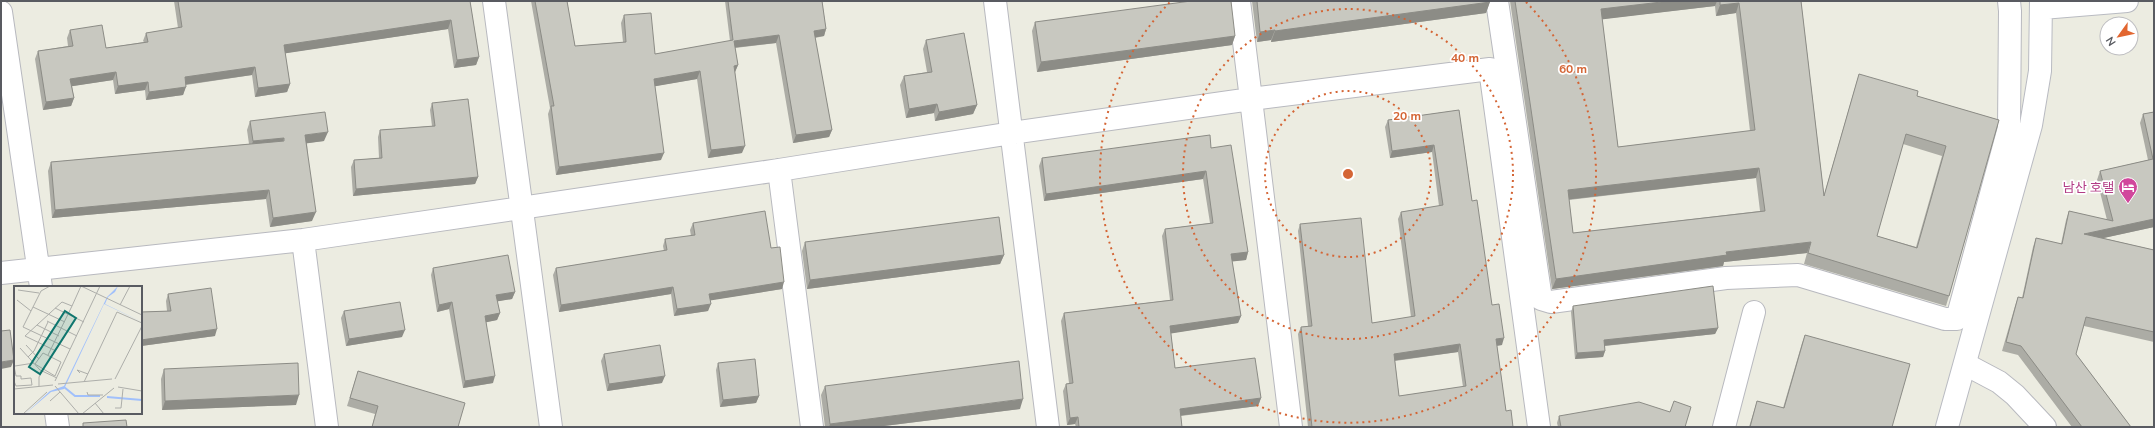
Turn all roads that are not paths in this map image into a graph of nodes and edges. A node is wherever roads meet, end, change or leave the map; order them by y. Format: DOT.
graph roads {
  1 [pos="494,1"];
  2 [pos="995,1"];
  3 [pos="1239,1"];
  4 [pos="1497,1"];
  5 [pos="2009,1"];
  6 [pos="2127,1"];
  7 [pos="2042,5"];
  8 [pos="1,12"];
  9 [pos="1251,99"];
  10 [pos="1012,133"];
  11 [pos="779,170"];
  12 [pos="522,208"];
  13 [pos="303,240"];
  14 [pos="1,273"];
  15 [pos="40,278"];
  16 [pos="1754,312"];
  17 [pos="1965,364"];
  18 [pos="56,414"];
  19 [pos="58,427"];
  20 [pos="327,427"];
  21 [pos="551,427"];
  22 [pos="812,427"];
  23 [pos="1048,427"];
  24 [pos="1291,427"];
  25 [pos="1539,427"];
  26 [pos="1724,427"];
  27 [pos="1947,427"];
  28 [pos="2045,427"];
  1 -- 12 [label="street"];
  2 -- 10 [label="street"];
  3 -- 9 [label="street"];
  4 -- 5 [label="street"];
  6 -- 7 [label="street"];
  7 -- 17 [label="street"];
  8 -- 15 [label="street"];
  9 -- 10 [label="street"];
  9 -- 24 [label="street"];
  9 -- 25 [label="street"];
  10 -- 11 [label="street"];
  10 -- 23 [label="street"];
  11 -- 12 [label="street"];
  11 -- 22 [label="street"];
  12 -- 13 [label="street"];
  12 -- 21 [label="street"];
  13 -- 15 [label="street"];
  13 -- 20 [label="street"];
  14 -- 15 [label="street"];
  16 -- 26 [label="street"];
  17 -- 27 [label="street"];
  17 -- 28 [label="street"];
  18 -- 19 [label="street"];
}
